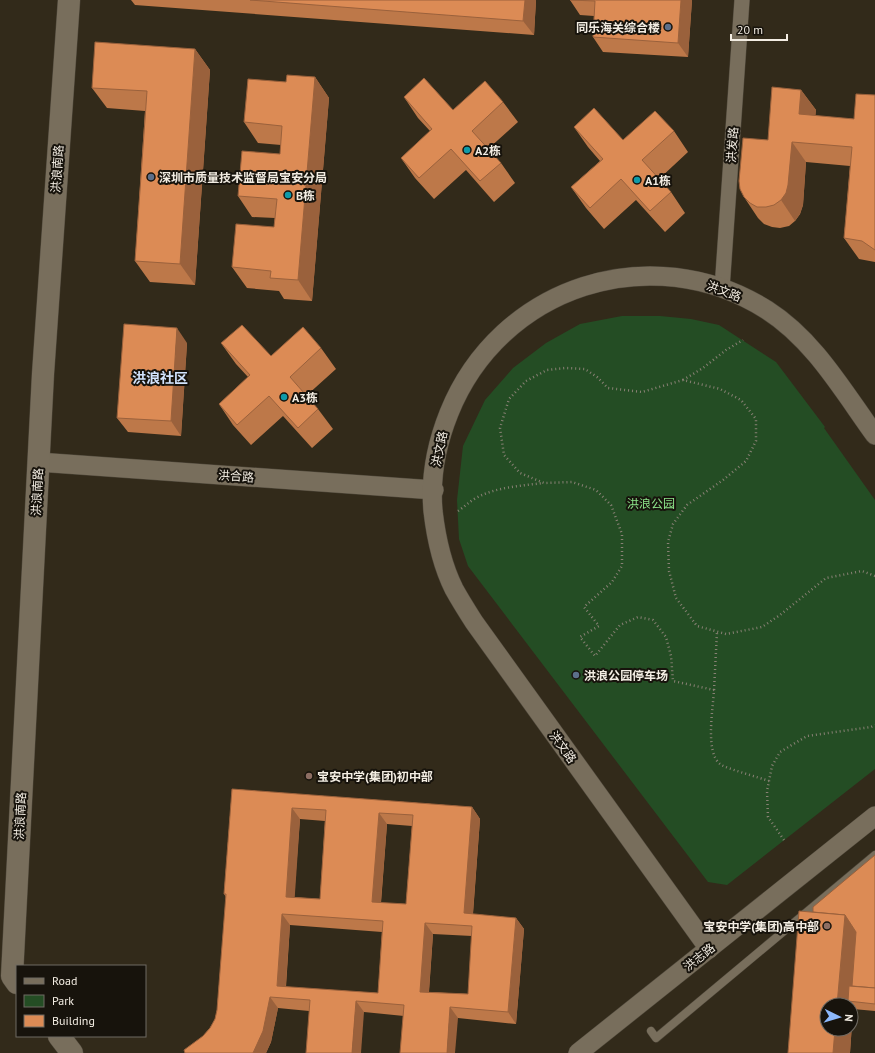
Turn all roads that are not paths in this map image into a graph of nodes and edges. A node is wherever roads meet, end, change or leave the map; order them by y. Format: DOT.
graph roads {
  1 [pos="69,0"];
  2 [pos="742,0"];
  3 [pos="722,289"];
  4 [pos="875,435"];
  5 [pos="38,462"];
  6 [pos="434,490"];
  7 [pos="875,816"];
  8 [pos="875,855"];
  9 [pos="709,949"];
  10 [pos="16,982"];
  11 [pos="651,1031"];
  12 [pos="60,1037"];
  13 [pos="72,1053"];
  14 [pos="578,1053"];
  1 -- 5 [label="main road, 洪浪南路"];
  2 -- 3 [label="street, 洪发路"];
  3 -- 4 [label="street, 洪文路"];
  3 -- 6 [label="street, 洪文路"];
  5 -- 6 [label="street, 洪合路"];
  5 -- 10 [label="main road, 洪浪南路"];
  6 -- 9 [label="street, 洪文路"];
  7 -- 9 [label="street, 洪志路"];
  8 -- 11 [label="lane"];
  9 -- 14 [label="street, 洪志路"];
  12 -- 13 [label="main road"];
}
